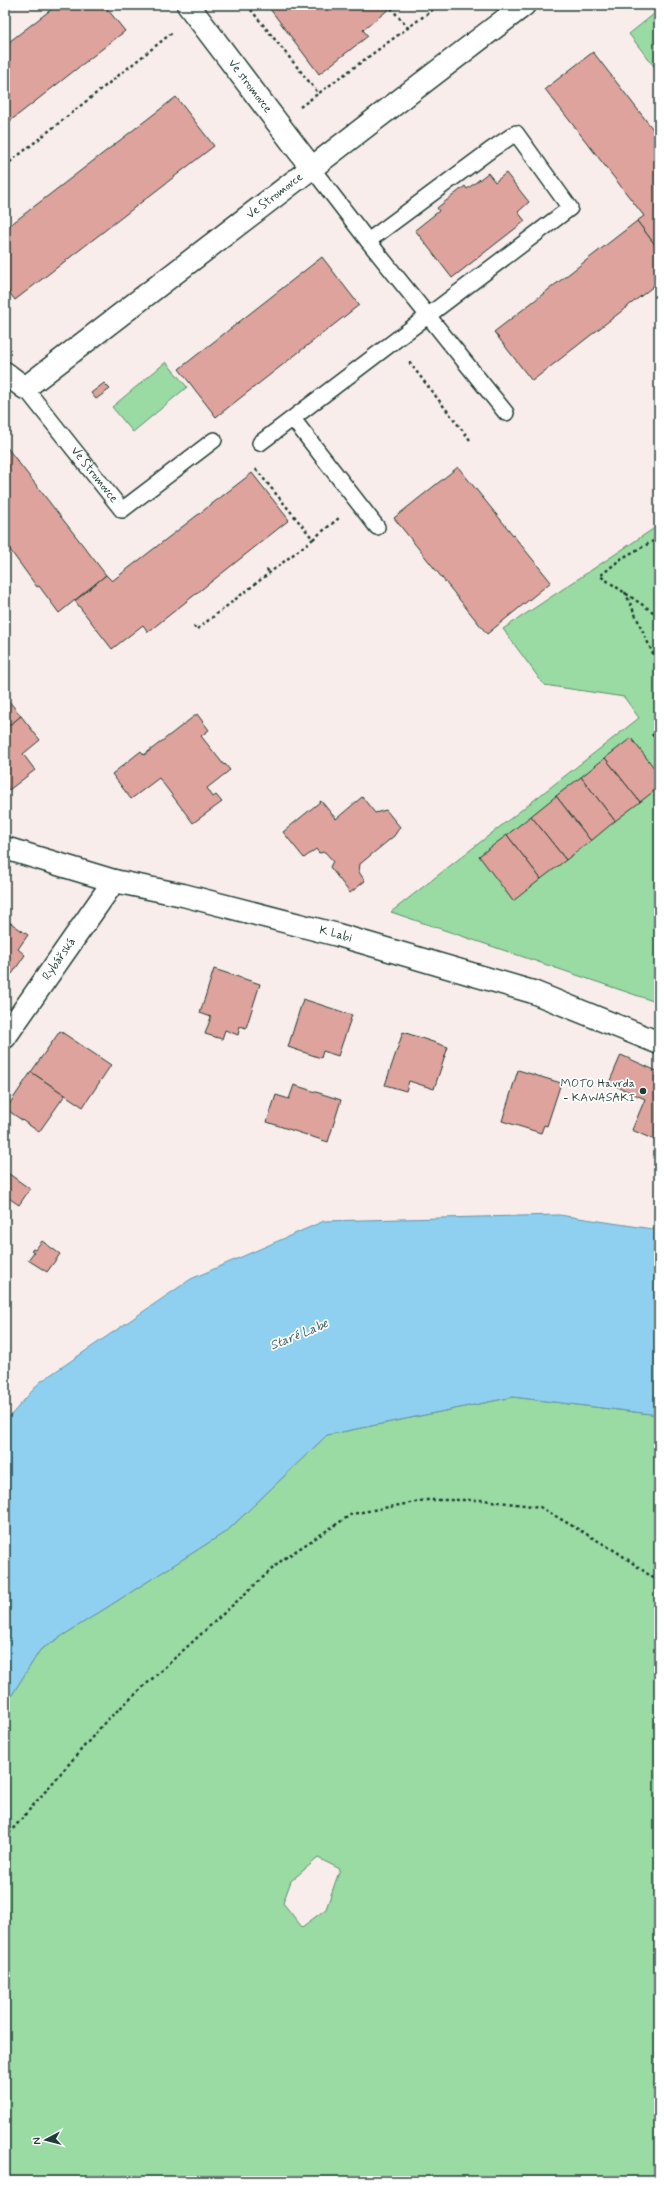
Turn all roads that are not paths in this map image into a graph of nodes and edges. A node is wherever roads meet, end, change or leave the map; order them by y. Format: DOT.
graph roads {
  1 [pos="524,5"];
  2 [pos="192,10"];
  3 [pos="311,167"];
  4 [pos="368,241"];
  5 [pos="429,315"];
  6 [pos="5,373"];
  7 [pos="25,388"];
  8 [pos="506,413"];
  9 [pos="293,419"];
  10 [pos="214,440"];
  11 [pos="260,443"];
  12 [pos="377,527"];
  13 [pos="5,848"];
  14 [pos="114,881"];
  15 [pos="5,1037"];
  16 [pos="659,1043"];
  1 -- 3 [label="street, Ve Stromovce"];
  2 -- 3 [label="street, Ve stromovce"];
  3 -- 4 [label="lane"];
  3 -- 7 [label="street, Ve Stromovce"];
  4 -- 5 [label="lane"];
  4 -- 5 [label="lane"];
  5 -- 8 [label="lane"];
  5 -- 9 [label="lane"];
  6 -- 7 [label="street, Ve Stromovce"];
  7 -- 10 [label="lane, Ve Stromovce"];
  9 -- 11 [label="lane"];
  9 -- 12 [label="lane"];
  13 -- 14 [label="street, K Labi"];
  14 -- 15 [label="street, Rybářská"];
  14 -- 16 [label="street, K Labi"];
}
